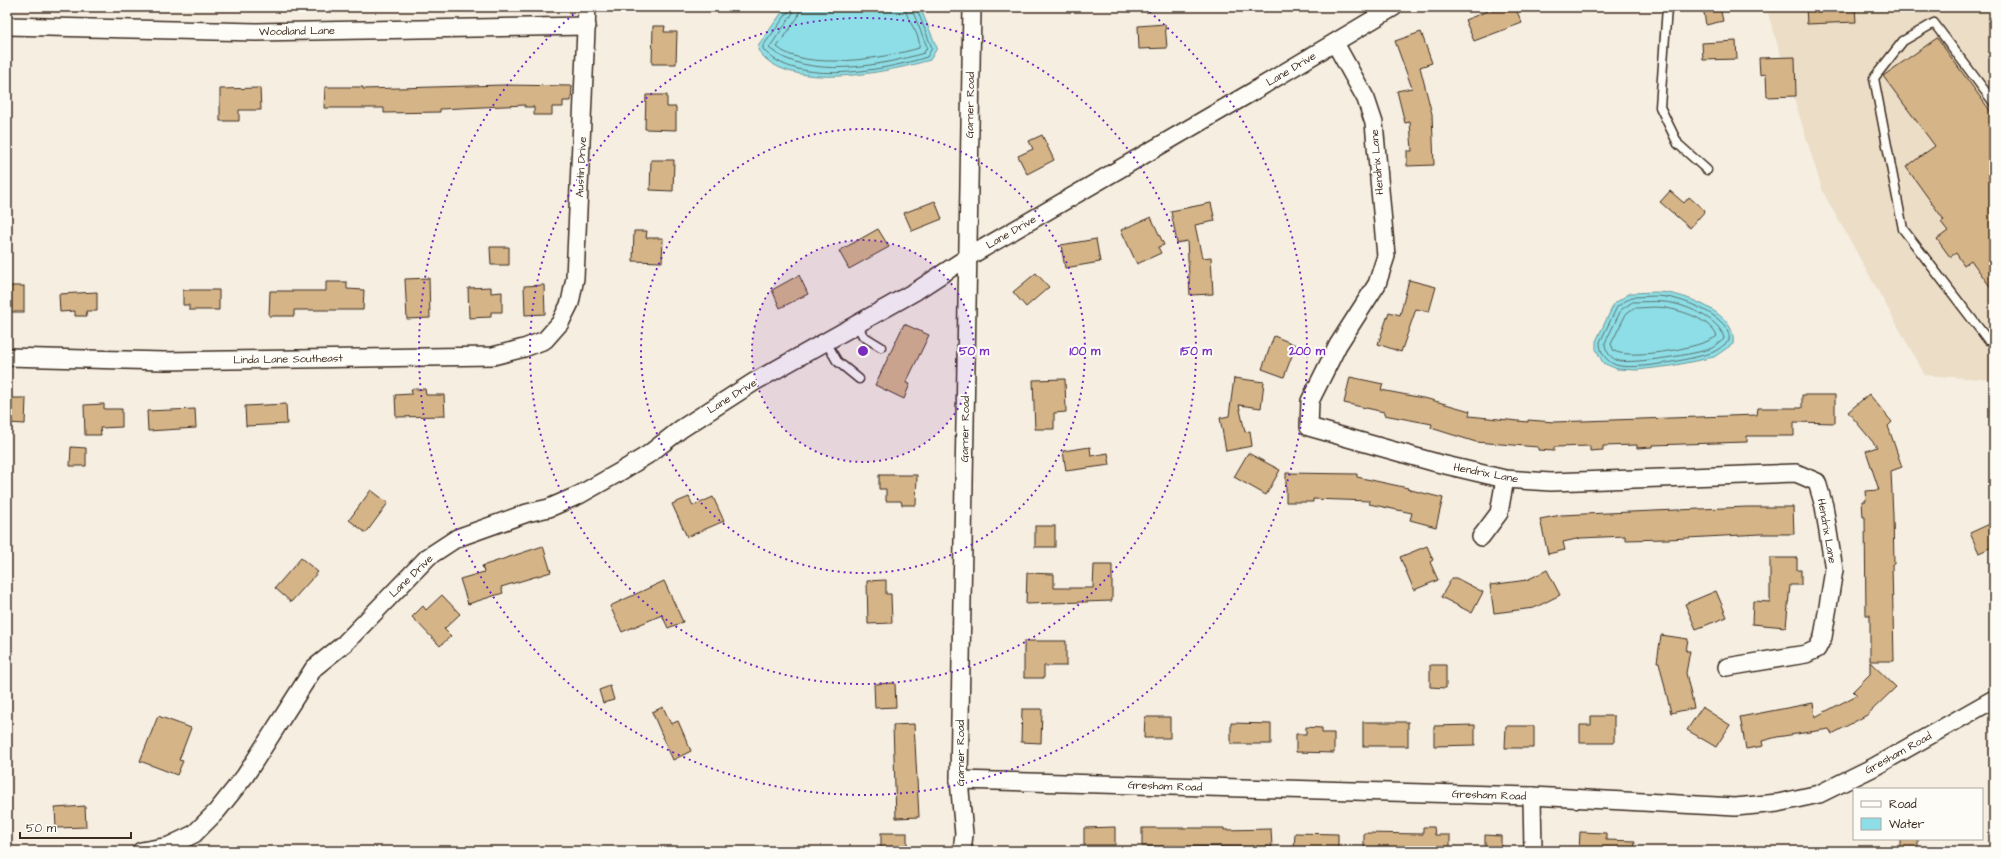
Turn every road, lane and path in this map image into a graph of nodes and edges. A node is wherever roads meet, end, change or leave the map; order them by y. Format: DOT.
graph roads {
  1 [pos="587,7"];
  2 [pos="972,7"];
  3 [pos="1394,7"];
  4 [pos="1666,7"];
  5 [pos="7,26"];
  6 [pos="587,26"];
  7 [pos="1334,43"];
  8 [pos="1994,103"];
  9 [pos="1707,170"];
  10 [pos="968,257"];
  11 [pos="560,323"];
  12 [pos="857,324"];
  13 [pos="1994,341"];
  14 [pos="826,342"];
  15 [pos="881,347"];
  16 [pos="7,357"];
  17 [pos="859,379"];
  18 [pos="1506,479"];
  19 [pos="1481,537"];
  20 [pos="1728,667"];
  21 [pos="1994,699"];
  22 [pos="959,780"];
  23 [pos="1532,796"];
  24 [pos="141,851"];
  25 [pos="962,851"];
  26 [pos="1533,851"];
  1 -- 6 [label="street, Austin Drive"];
  2 -- 10 [label="street, Garner Road"];
  3 -- 7 [label="street, Lane Drive"];
  4 -- 9 [label="lane"];
  5 -- 6 [label="street, Woodland Lane"];
  6 -- 11 [label="street, Austin Drive"];
  7 -- 10 [label="street, Lane Drive"];
  7 -- 18 [label="street, Hendrix Lane"];
  8 -- 13 [label="lane"];
  10 -- 12 [label="street, Lane Drive"];
  10 -- 22 [label="street, Garner Road"];
  11 -- 16 [label="street, Linda Lane Southeast"];
  12 -- 14 [label="street, Lane Drive"];
  12 -- 15 [label="lane"];
  14 -- 17 [label="lane"];
  14 -- 24 [label="street, Lane Drive"];
  18 -- 19 [label="street"];
  18 -- 20 [label="street, Hendrix Lane"];
  21 -- 23 [label="street, Gresham Road"];
  22 -- 23 [label="street, Gresham Road"];
  22 -- 25 [label="street, Garner Road"];
  23 -- 26 [label="street"];
}
